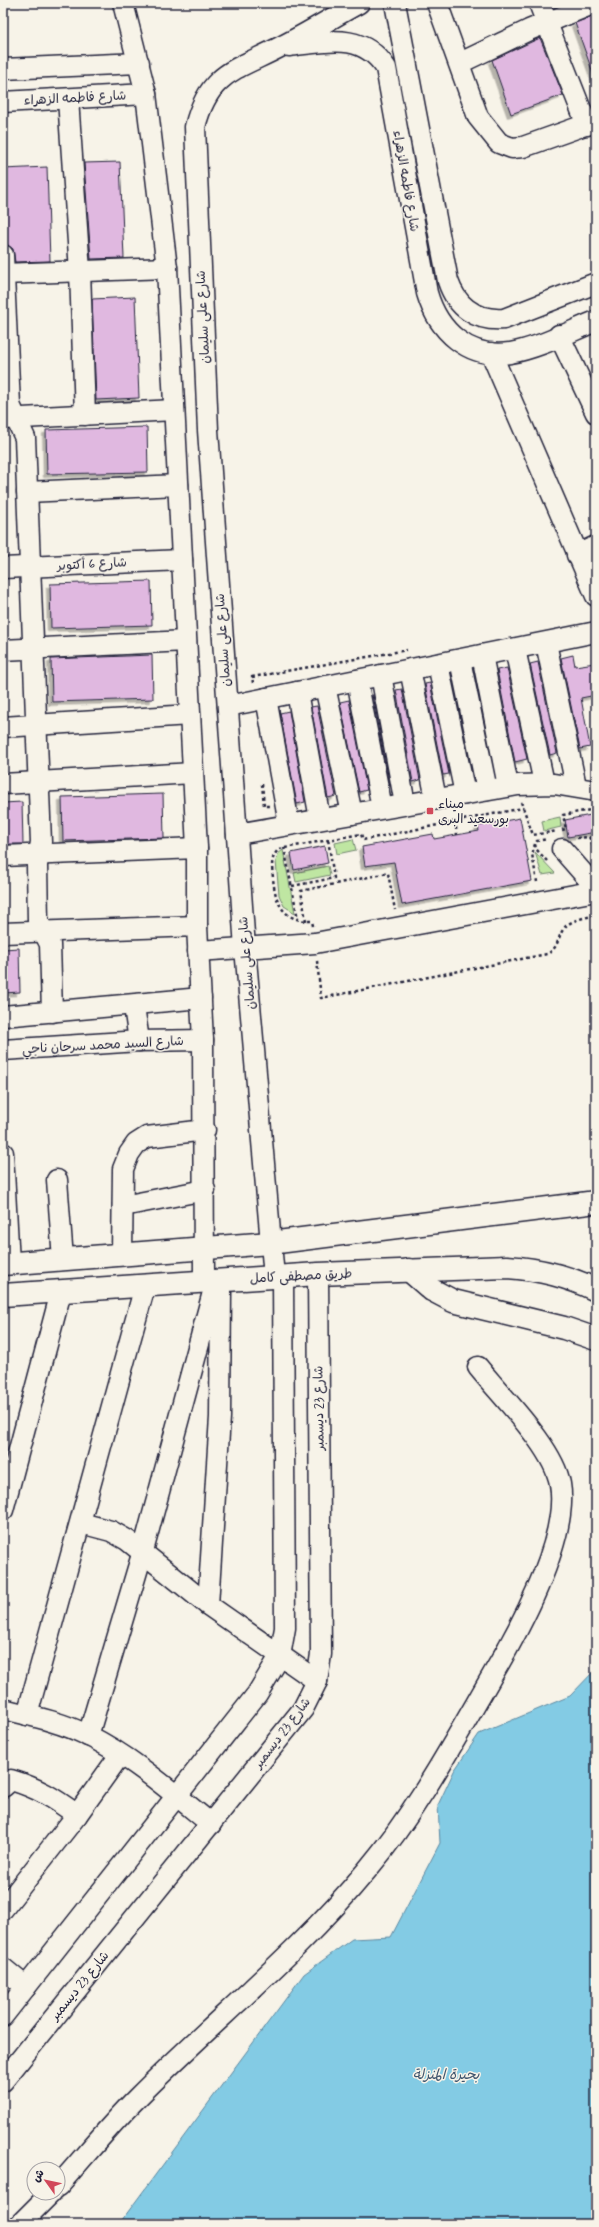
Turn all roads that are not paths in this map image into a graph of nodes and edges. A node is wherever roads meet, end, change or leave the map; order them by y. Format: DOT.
graph roads {
  1 [pos="123,3"];
  2 [pos="359,3"];
  3 [pos="396,3"];
  4 [pos="437,3"];
  5 [pos="539,3"];
  6 [pos="594,3"];
  7 [pos="546,23"];
  8 [pos="281,47"];
  9 [pos="139,63"];
  10 [pos="460,64"];
  11 [pos="3,69"];
  12 [pos="146,94"];
  13 [pos="68,99"];
  14 [pos="3,102"];
  15 [pos="592,123"];
  16 [pos="3,268"];
  17 [pos="167,268"];
  18 [pos="80,271"];
  19 [pos="593,290"];
  20 [pos="596,321"];
  21 [pos="559,335"];
  22 [pos="491,353"];
  23 [pos="174,410"];
  24 [pos="596,413"];
  25 [pos="85,415"];
  26 [pos="9,419"];
  27 [pos="208,430"];
  28 [pos="175,434"];
  29 [pos="178,485"];
  30 [pos="27,492"];
  31 [pos="596,546"];
  32 [pos="577,555"];
  33 [pos="182,560"];
  34 [pos="30,567"];
  35 [pos="3,568"];
  36 [pos="596,596"];
  37 [pos="596,632"];
  38 [pos="186,641"];
  39 [pos="546,643"];
  40 [pos="34,649"];
  41 [pos="3,650"];
  42 [pos="515,650"];
  43 [pos="482,655"];
  44 [pos="460,660"];
  45 [pos="438,664"];
  46 [pos="410,669"];
  47 [pos="381,675"];
  48 [pos="357,680"];
  49 [pos="325,686"];
  50 [pos="297,692"];
  51 [pos="266,698"];
  52 [pos="228,706"];
  53 [pos="190,715"];
  54 [pos="37,725"];
  55 [pos="3,727"];
  56 [pos="193,773"];
  57 [pos="39,782"];
  58 [pos="3,784"];
  59 [pos="544,784"];
  60 [pos="513,785"];
  61 [pos="576,786"];
  62 [pos="487,790"];
  63 [pos="596,791"];
  64 [pos="465,794"];
  65 [pos="436,799"];
  66 [pos="405,804"];
  67 [pos="382,808"];
  68 [pos="352,814"];
  69 [pos="320,819"];
  70 [pos="289,824"];
  71 [pos="238,834"];
  72 [pos="563,842"];
  73 [pos="197,848"];
  74 [pos="39,854"];
  75 [pos="3,856"];
  76 [pos="596,889"];
  77 [pos="197,926"];
  78 [pos="44,931"];
  79 [pos="3,933"];
  80 [pos="245,948"];
  81 [pos="198,951"];
  82 [pos="201,998"];
  83 [pos="134,1006"];
  84 [pos="52,1012"];
  85 [pos="3,1016"];
  86 [pos="203,1040"];
  87 [pos="139,1041"];
  88 [pos="3,1050"];
  89 [pos="205,1130"];
  90 [pos="3,1153"];
  91 [pos="57,1180"];
  92 [pos="4,1182"];
  93 [pos="205,1190"];
  94 [pos="596,1202"];
  95 [pos="123,1206"];
  96 [pos="270,1243"];
  97 [pos="204,1249"];
  98 [pos="122,1254"];
  99 [pos="63,1259"];
  100 [pos="6,1263"];
  101 [pos="409,1270"];
  102 [pos="318,1274"];
  103 [pos="278,1276"];
  104 [pos="214,1281"];
  105 [pos="145,1286"];
  106 [pos="596,1290"];
  107 [pos="61,1292"];
  108 [pos="3,1295"];
  109 [pos="596,1338"];
  110 [pos="478,1367"];
  111 [pos="3,1510"];
  112 [pos="81,1523"];
  113 [pos="143,1551"];
  114 [pos="208,1605"];
  115 [pos="280,1656"];
  116 [pos="318,1681"];
  117 [pos="3,1709"];
  118 [pos="27,1715"];
  119 [pos="88,1736"];
  120 [pos="120,1755"];
  121 [pos="3,1787"];
  122 [pos="178,1797"];
  123 [pos="77,1815"];
  124 [pos="211,1824"];
  125 [pos="3,1909"];
  126 [pos="3,1968"];
  127 [pos="26,1987"];
  128 [pos="3,2016"];
  129 [pos="3,2081"];
  130 [pos="66,2177"];
  131 [pos="44,2201"];
  132 [pos="20,2224"];
  1 -- 9 [label="street"];
  2 -- 8 [label="street"];
  3 -- 19 [label="street, شارع فاطمه الزهراء"];
  4 -- 10 [label="street"];
  5 -- 7 [label="street"];
  6 -- 7 [label="street"];
  7 -- 10 [label="street"];
  7 -- 15 [label="street"];
  8 -- 22 [label="street, شارع فاطمه الزهراء"];
  8 -- 27 [label="street, شارع على سليمان"];
  9 -- 11 [label="street"];
  9 -- 12 [label="street"];
  10 -- 15 [label="street"];
  12 -- 13 [label="street, شارع فاطمه الزهراء"];
  12 -- 17 [label="street"];
  13 -- 14 [label="street, شارع فاطمه الزهراء"];
  13 -- 18 [label="street"];
  16 -- 18 [label="street"];
  16 -- 26 [label="street"];
  17 -- 18 [label="street"];
  17 -- 23 [label="street"];
  18 -- 25 [label="street"];
  20 -- 21 [label="street, شارع فاطمه الزهراء"];
  21 -- 22 [label="street, شارع فاطمه الزهراء"];
  21 -- 24 [label="street"];
  22 -- 32 [label="street"];
  23 -- 25 [label="street"];
  23 -- 28 [label="street"];
  25 -- 26 [label="street"];
  26 -- 30 [label="street"];
  27 -- 28 [label="street"];
  27 -- 52 [label="street, شارع على سليمان"];
  28 -- 29 [label="street"];
  29 -- 30 [label="street"];
  29 -- 33 [label="street"];
  30 -- 34 [label="street"];
  31 -- 32 [label="street"];
  32 -- 36 [label="street"];
  33 -- 34 [label="street, شارع 6 أكتوبر"];
  33 -- 38 [label="street"];
  34 -- 35 [label="street, شارع 6 أكتوبر"];
  34 -- 40 [label="street"];
  37 -- 39 [label="street"];
  38 -- 40 [label="street"];
  38 -- 53 [label="street"];
  39 -- 42 [label="street"];
  39 -- 61 [label="street"];
  40 -- 41 [label="street"];
  40 -- 54 [label="street"];
  42 -- 43 [label="street"];
  42 -- 59 [label="street"];
  43 -- 44 [label="street"];
  43 -- 60 [label="street"];
  44 -- 45 [label="street"];
  44 -- 62 [label="street"];
  45 -- 46 [label="street"];
  45 -- 64 [label="street"];
  46 -- 47 [label="street"];
  46 -- 65 [label="street"];
  47 -- 48 [label="street"];
  47 -- 66 [label="street"];
  48 -- 49 [label="street"];
  48 -- 67 [label="street"];
  49 -- 50 [label="street"];
  49 -- 68 [label="street"];
  50 -- 51 [label="street"];
  50 -- 69 [label="street"];
  51 -- 52 [label="street"];
  51 -- 70 [label="street"];
  52 -- 71 [label="street, شارع على سليمان"];
  53 -- 54 [label="street"];
  53 -- 56 [label="street"];
  54 -- 55 [label="street"];
  54 -- 57 [label="street"];
  56 -- 57 [label="street"];
  56 -- 73 [label="street"];
  57 -- 58 [label="street"];
  57 -- 74 [label="street"];
  59 -- 60 [label="street"];
  59 -- 61 [label="street"];
  60 -- 62 [label="street"];
  61 -- 63 [label="street"];
  62 -- 64 [label="street"];
  64 -- 65 [label="street"];
  65 -- 66 [label="street"];
  66 -- 67 [label="street"];
  67 -- 68 [label="street"];
  68 -- 69 [label="street"];
  69 -- 70 [label="street"];
  70 -- 71 [label="street"];
  71 -- 80 [label="street, شارع على سليمان"];
  72 -- 76 [label="street"];
  73 -- 74 [label="street"];
  73 -- 77 [label="street"];
  74 -- 75 [label="street"];
  74 -- 78 [label="street"];
  76 -- 80 [label="street"];
  77 -- 78 [label="street"];
  77 -- 81 [label="street"];
  78 -- 79 [label="street"];
  78 -- 84 [label="street"];
  80 -- 81 [label="street"];
  80 -- 96 [label="street, شارع على سليمان"];
  81 -- 82 [label="street"];
  82 -- 83 [label="street"];
  82 -- 86 [label="street"];
  83 -- 84 [label="street"];
  83 -- 87 [label="street"];
  84 -- 85 [label="street"];
  86 -- 87 [label="street, شارع السيد محمد سرحان ناجي"];
  86 -- 89 [label="street"];
  87 -- 88 [label="street, شارع السيد محمد سرحان ناجي"];
  89 -- 93 [label="street"];
  89 -- 95 [label="street"];
  90 -- 92 [label="street"];
  91 -- 99 [label="street"];
  92 -- 100 [label="street"];
  93 -- 95 [label="street"];
  93 -- 97 [label="street"];
  94 -- 96 [label="main road"];
  95 -- 98 [label="street"];
  96 -- 97 [label="main road"];
  96 -- 103 [label="street, شارع على سليمان"];
  97 -- 98 [label="main road"];
  97 -- 104 [label="street"];
  98 -- 99 [label="main road"];
  99 -- 100 [label="main road"];
  101 -- 102 [label="main road, طريق مصطفى كامل"];
  101 -- 106 [label="main road, طريق مصطفى كامل"];
  101 -- 109 [label="main road"];
  102 -- 103 [label="main road, طريق مصطفى كامل"];
  102 -- 116 [label="street, شارع 23 ديسمبر"];
  103 -- 104 [label="main road, طريق مصطفى كامل"];
  103 -- 115 [label="street"];
  104 -- 105 [label="main road, طريق مصطفى كامل"];
  104 -- 113 [label="street"];
  104 -- 114 [label="street"];
  105 -- 107 [label="main road, طريق مصطفى كامل"];
  105 -- 112 [label="street"];
  107 -- 108 [label="main road, طريق مصطفى كامل"];
  107 -- 111 [label="street"];
  110 -- 130 [label="street"];
  112 -- 113 [label="street"];
  112 -- 118 [label="street"];
  113 -- 114 [label="street"];
  113 -- 119 [label="street"];
  114 -- 115 [label="street"];
  115 -- 116 [label="street"];
  115 -- 122 [label="street"];
  116 -- 124 [label="street, شارع 23 ديسمبر"];
  117 -- 118 [label="street"];
  118 -- 119 [label="street"];
  119 -- 120 [label="street"];
  120 -- 122 [label="street"];
  120 -- 123 [label="street"];
  121 -- 123 [label="street"];
  122 -- 124 [label="street"];
  122 -- 127 [label="street"];
  123 -- 125 [label="street"];
  124 -- 129 [label="street, شارع 23 ديسمبر"];
  126 -- 127 [label="street"];
  127 -- 128 [label="street"];
  131 -- 132 [label="street"];
}
